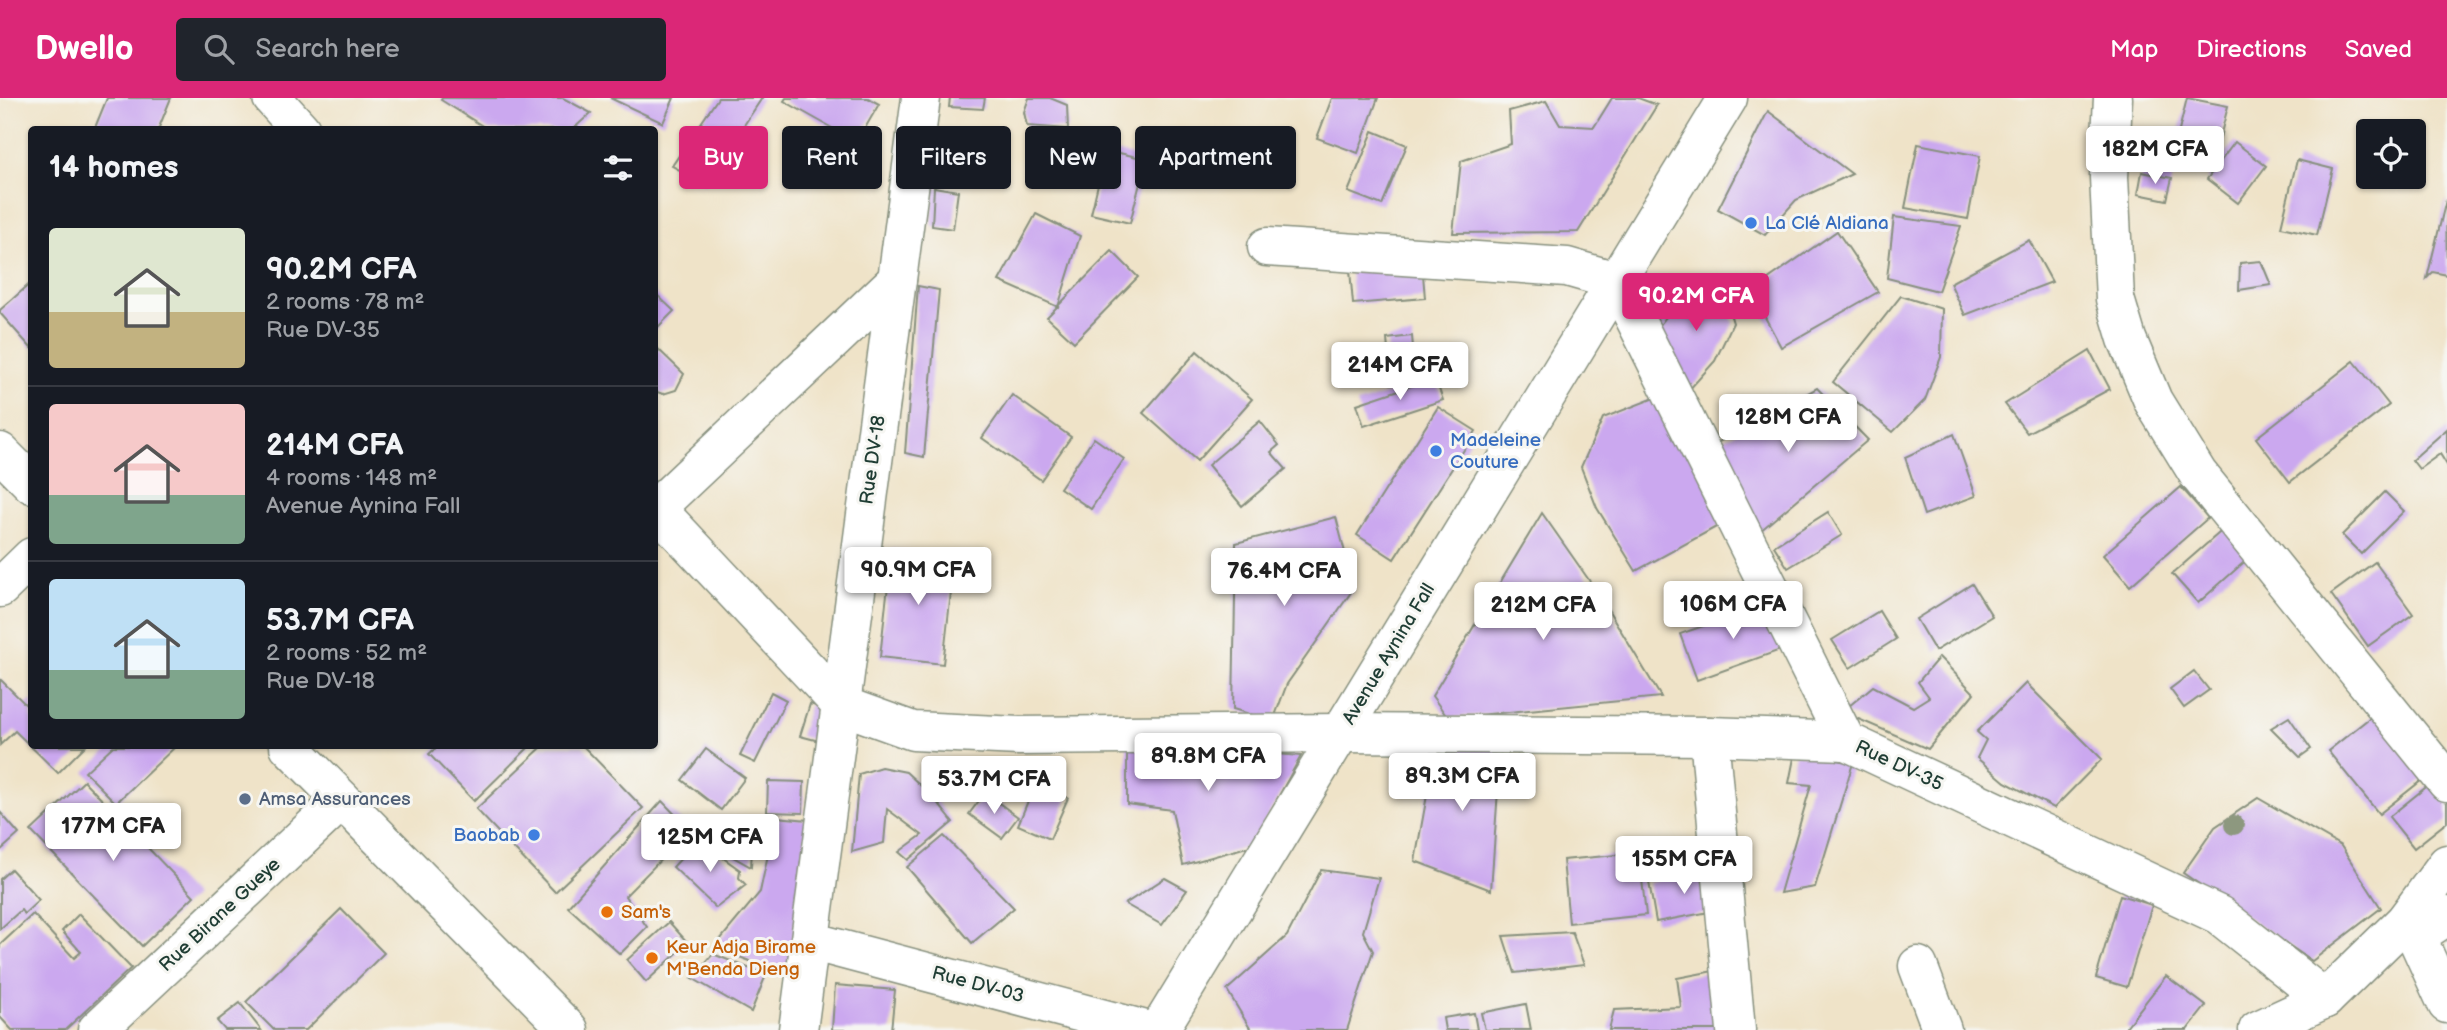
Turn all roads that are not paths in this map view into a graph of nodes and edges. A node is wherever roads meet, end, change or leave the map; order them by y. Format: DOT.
graph roads {
  1 [pos="921,98"];
  2 [pos="1728,98"];
  3 [pos="2113,98"];
  4 [pos="1267,247"];
  5 [pos="897,280"];
  6 [pos="1616,281"];
  7 [pos="0,452"];
  8 [pos="28,480"];
  9 [pos="658,504"];
  10 [pos="658,510"];
  11 [pos="28,561"];
  12 [pos="0,588"];
  13 [pos="841,705"];
  14 [pos="1341,733"];
  15 [pos="1709,736"];
  16 [pos="1846,741"];
  17 [pos="292,749"];
  18 [pos="2447,782"];
  19 [pos="342,800"];
  20 [pos="2447,864"];
  21 [pos="2423,924"];
  22 [pos="810,941"];
  23 [pos="1918,966"];
  24 [pos="2325,999"];
  25 [pos="2447,1004"];
  26 [pos="97,1030"];
  27 [pos="569,1030"];
  28 [pos="798,1030"];
  29 [pos="1146,1030"];
  30 [pos="1159,1030"];
  31 [pos="1736,1030"];
  32 [pos="1942,1030"];
  33 [pos="2258,1030"];
  1 -- 5 [label="main road, Rue DV-18"];
  2 -- 6 [label="main road, Avenue Aynina Fall"];
  3 -- 18 [label="main road"];
  4 -- 6 [label="main road"];
  5 -- 9 [label="main road"];
  5 -- 13 [label="main road, Rue DV-18"];
  6 -- 14 [label="main road, Avenue Aynina Fall"];
  6 -- 16 [label="main road, Rue DV-35"];
  7 -- 8 [label="main road"];
  10 -- 13 [label="main road"];
  11 -- 12 [label="main road"];
  13 -- 14 [label="main road"];
  13 -- 22 [label="main road, Rue DV-18"];
  14 -- 15 [label="main road"];
  14 -- 30 [label="main road, Avenue Aynina Fall"];
  15 -- 16 [label="main road"];
  15 -- 31 [label="main road"];
  16 -- 24 [label="main road, Rue DV-35"];
  17 -- 19 [label="main road"];
  19 -- 26 [label="main road, Rue Birane Gueye"];
  19 -- 27 [label="main road"];
  20 -- 21 [label="main road"];
  21 -- 24 [label="main road"];
  21 -- 25 [label="main road"];
  22 -- 28 [label="main road, Rue DV-18"];
  22 -- 29 [label="main road, Rue DV-03"];
  23 -- 32 [label="main road"];
  24 -- 33 [label="main road"];
}
